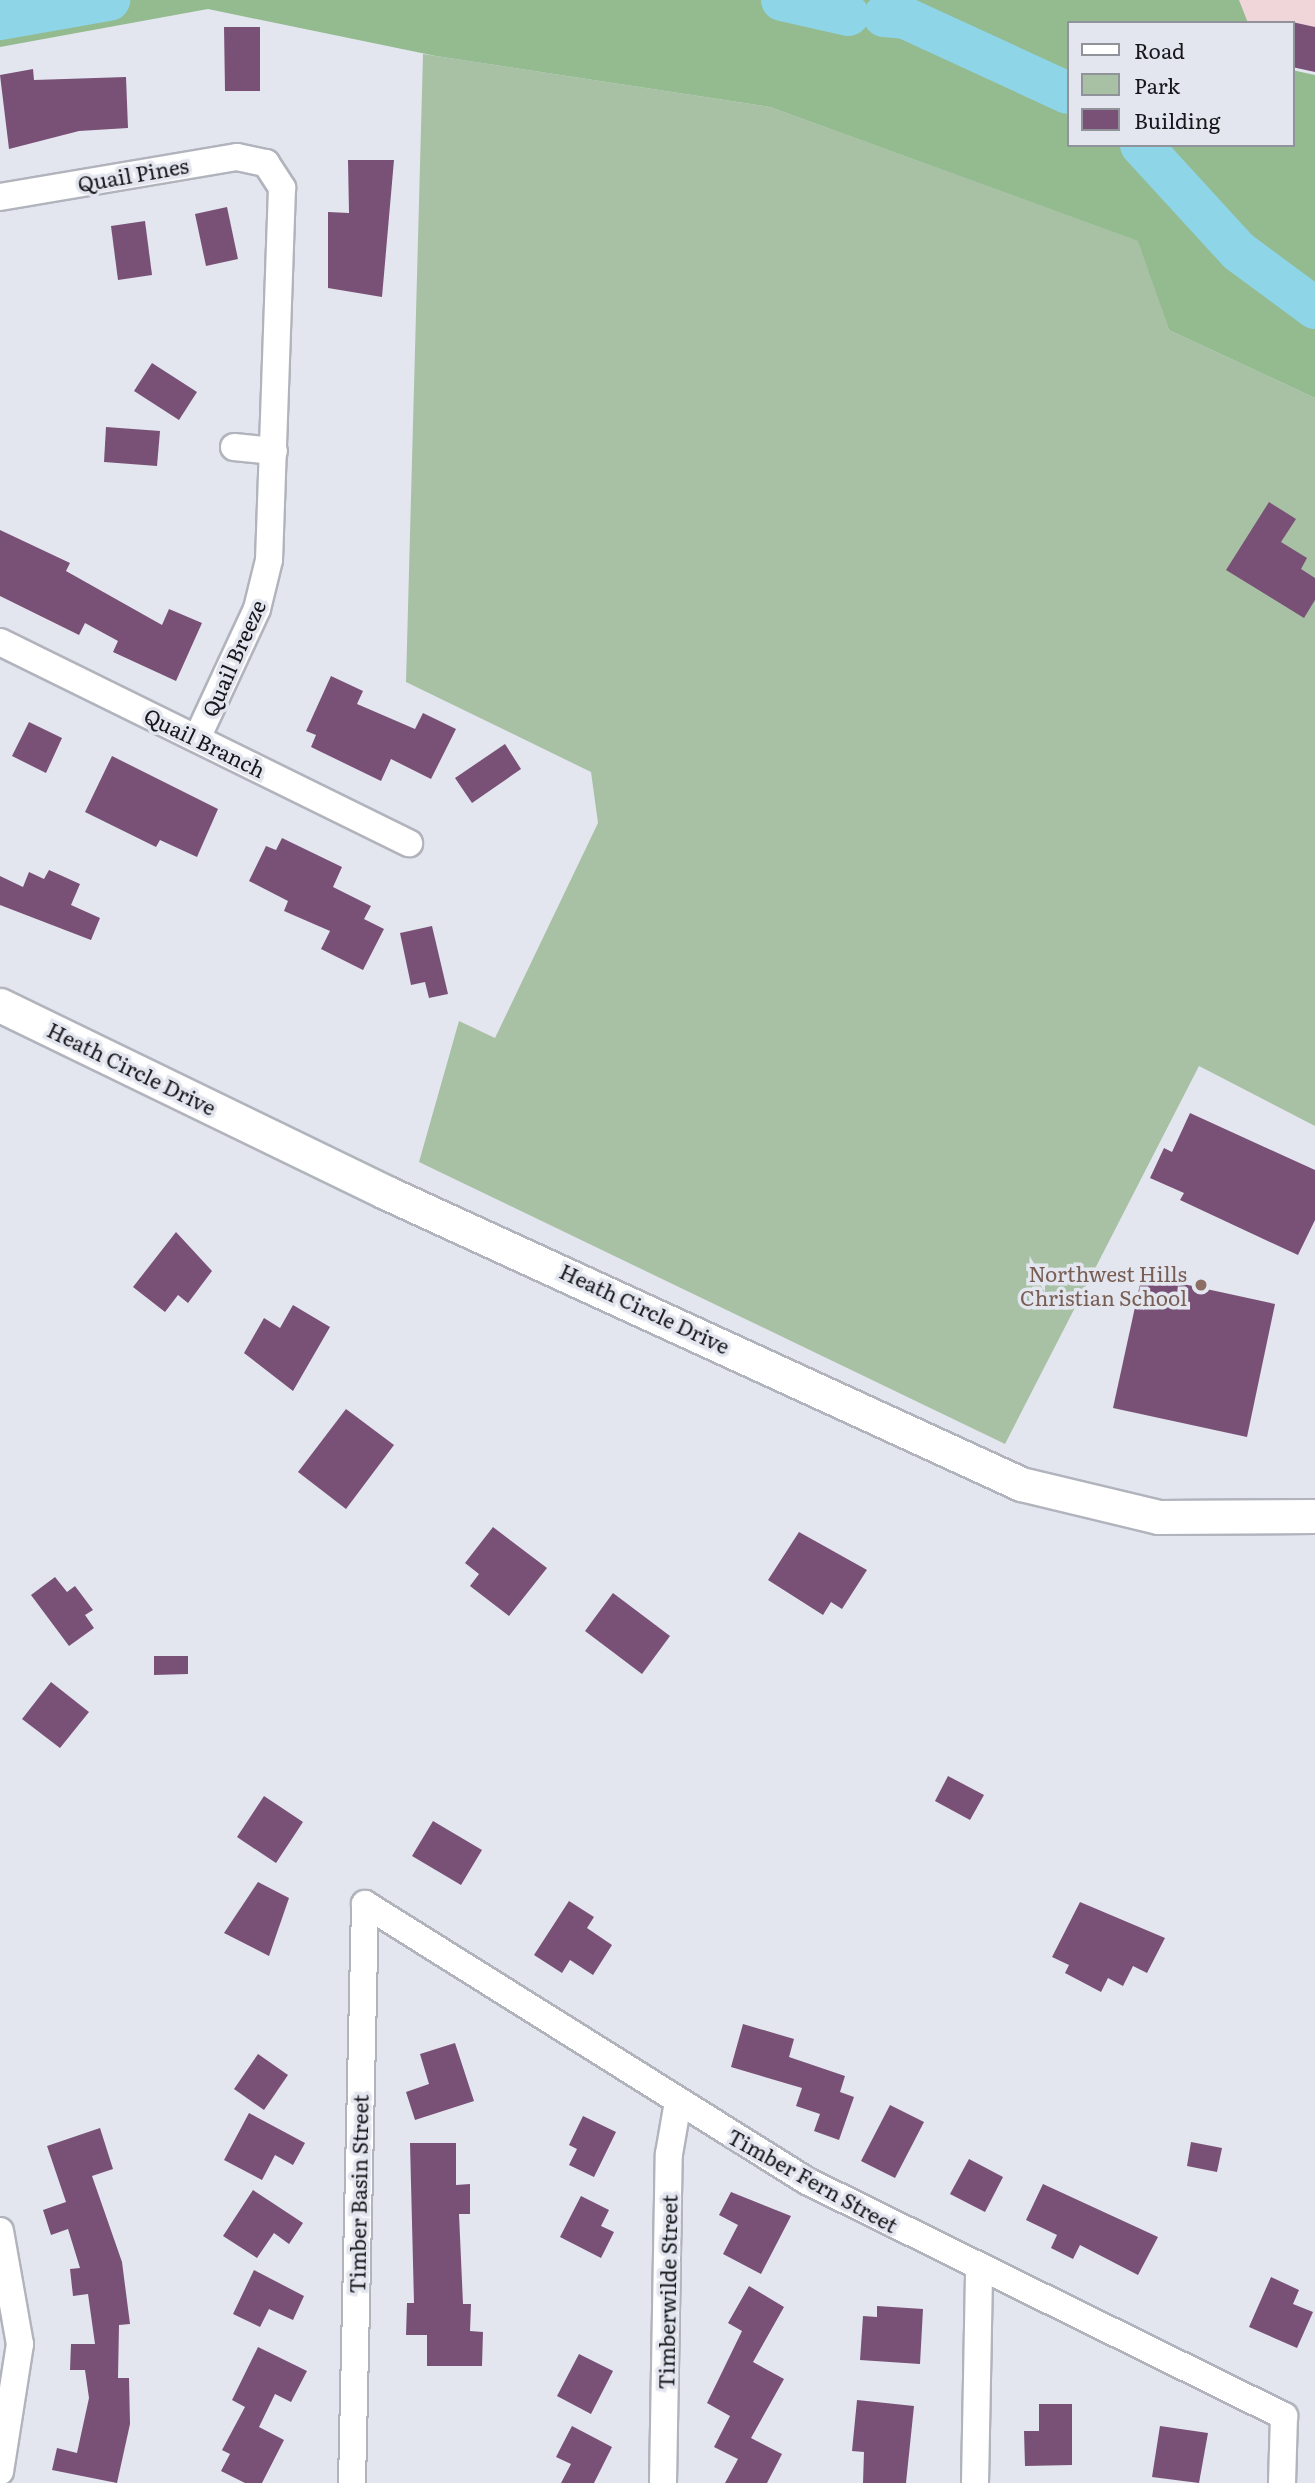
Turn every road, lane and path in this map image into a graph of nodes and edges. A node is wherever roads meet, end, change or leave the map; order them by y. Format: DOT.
graph roads {
  1 [pos="266,163"];
  2 [pos="0,197"];
  3 [pos="234,447"];
  4 [pos="274,451"];
  5 [pos="0,642"];
  6 [pos="197,738"];
  7 [pos="409,843"];
  8 [pos="0,1005"];
  9 [pos="1315,1516"];
  10 [pos="365,1904"];
  11 [pos="678,2102"];
  12 [pos="0,2231"];
  13 [pos="979,2268"];
  14 [pos="6,2422"];
  15 [pos="0,2471"];
  16 [pos="352,2483"];
  17 [pos="663,2483"];
  18 [pos="975,2483"];
  19 [pos="1282,2483"];
  1 -- 2 [label="street, Quail Pines"];
  1 -- 4 [label="street, Quail Breeze"];
  3 -- 4 [label="street"];
  4 -- 6 [label="street, Quail Breeze"];
  5 -- 6 [label="street, Quail Branch"];
  6 -- 7 [label="street, Quail Branch"];
  8 -- 9 [label="street, Heath Circle Drive"];
  10 -- 11 [label="street, Timber Fern Street"];
  10 -- 16 [label="street, Timber Basin Street"];
  11 -- 13 [label="street, Timber Fern Street"];
  11 -- 17 [label="street, Timberwilde Street"];
  12 -- 14 [label="street"];
  13 -- 18 [label="street"];
  13 -- 19 [label="street, Timber Fern Street"];
  14 -- 15 [label="street"];
}
